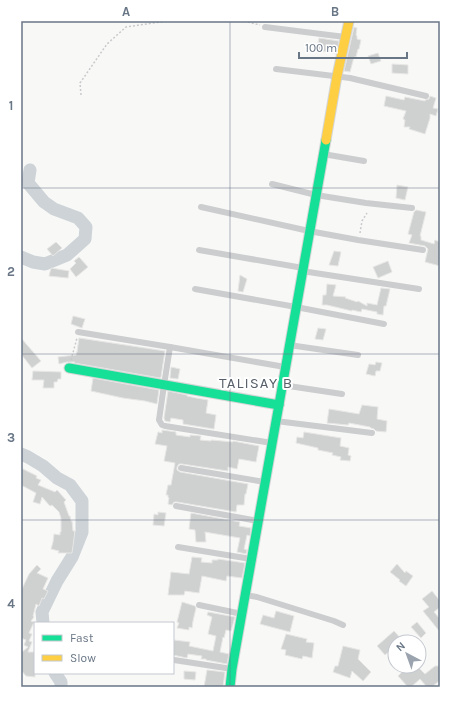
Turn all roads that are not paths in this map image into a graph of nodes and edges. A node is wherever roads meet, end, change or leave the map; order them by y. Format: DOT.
graph roads {
  1 [pos="349,21"];
  2 [pos="265,27"];
  3 [pos="345,37"];
  4 [pos="276,69"];
  5 [pos="337,76"];
  6 [pos="426,96"];
  7 [pos="323,154"];
  8 [pos="364,160"];
  9 [pos="272,184"];
  10 [pos="316,195"];
  11 [pos="201,207"];
  12 [pos="412,208"];
  13 [pos="309,231"];
  14 [pos="199,250"];
  15 [pos="423,250"];
  16 [pos="303,270"];
  17 [pos="195,289"];
  18 [pos="419,289"];
  19 [pos="296,307"];
  20 [pos="384,324"];
  21 [pos="78,332"];
  22 [pos="289,345"];
  23 [pos="170,347"];
  24 [pos="358,355"];
  25 [pos="285,367"];
  26 [pos="69,368"];
  27 [pos="164,385"];
  28 [pos="282,385"];
  29 [pos="342,394"];
  30 [pos="279,405"];
  31 [pos="276,421"];
  32 [pos="372,433"];
  33 [pos="272,443"];
  34 [pos="181,468"];
  35 [pos="265,482"];
  36 [pos="176,506"];
  37 [pos="258,521"];
  38 [pos="178,547"];
  39 [pos="251,559"];
  40 [pos="245,595"];
  41 [pos="199,605"];
  42 [pos="242,614"];
  43 [pos="343,626"];
  44 [pos="174,660"];
  45 [pos="232,668"];
  46 [pos="230,687"];
  1 -- 3 [label="street"];
  2 -- 3 [label="street"];
  3 -- 5 [label="street"];
  4 -- 5 [label="street"];
  5 -- 6 [label="street"];
  5 -- 7 [label="street"];
  7 -- 8 [label="street"];
  7 -- 10 [label="street"];
  9 -- 10 [label="street"];
  10 -- 12 [label="street"];
  10 -- 13 [label="street"];
  11 -- 13 [label="street"];
  13 -- 15 [label="street"];
  13 -- 16 [label="street"];
  14 -- 16 [label="street"];
  16 -- 18 [label="street"];
  16 -- 19 [label="street"];
  17 -- 19 [label="street"];
  19 -- 20 [label="street"];
  19 -- 22 [label="street"];
  21 -- 23 [label="street"];
  22 -- 24 [label="street"];
  22 -- 25 [label="street"];
  23 -- 25 [label="street"];
  23 -- 27 [label="street"];
  25 -- 28 [label="street"];
  26 -- 27 [label="street"];
  27 -- 30 [label="street"];
  27 -- 33 [label="street"];
  28 -- 29 [label="street"];
  28 -- 30 [label="street"];
  30 -- 31 [label="street"];
  31 -- 32 [label="street"];
  31 -- 33 [label="street"];
  33 -- 35 [label="street"];
  34 -- 35 [label="street"];
  35 -- 37 [label="street"];
  36 -- 37 [label="street"];
  37 -- 39 [label="street"];
  38 -- 39 [label="street"];
  39 -- 40 [label="street"];
  40 -- 42 [label="street"];
  40 -- 43 [label="street"];
  41 -- 42 [label="street"];
  42 -- 45 [label="street"];
  44 -- 45 [label="street"];
  45 -- 46 [label="street"];
}
